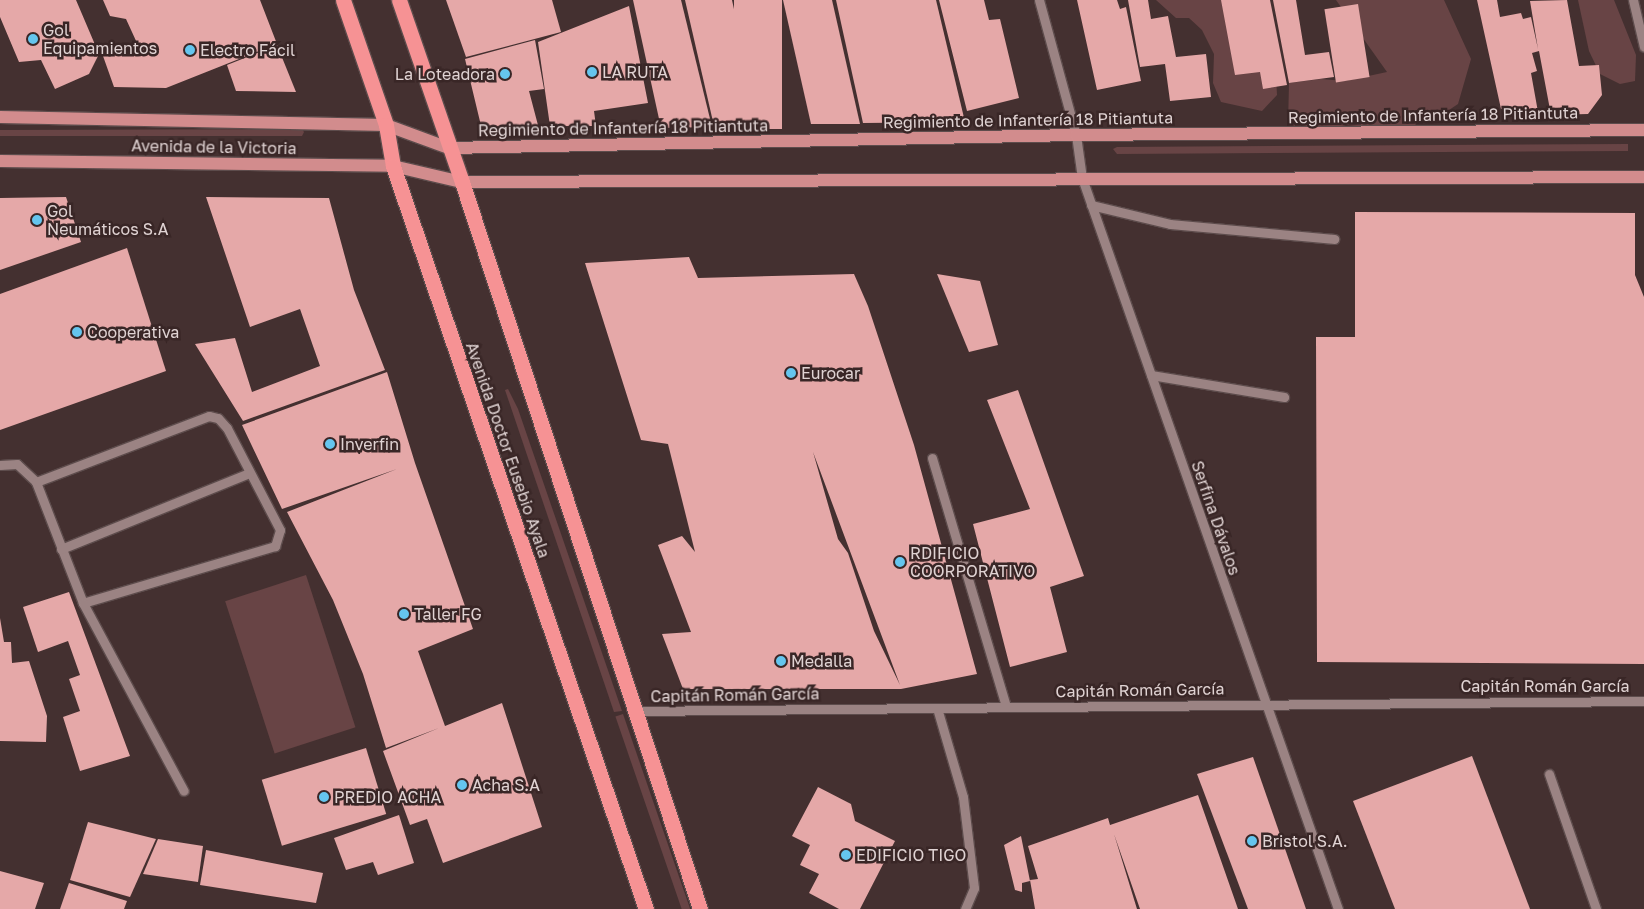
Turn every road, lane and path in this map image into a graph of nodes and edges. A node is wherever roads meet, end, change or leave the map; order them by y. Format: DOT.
graph roads {
  1 [pos="343,0"];
  2 [pos="399,0"];
  3 [pos="1039,0"];
  4 [pos="1633,0"];
  5 [pos="1644,47"];
  6 [pos="0,117"];
  7 [pos="386,125"];
  8 [pos="1644,130"];
  9 [pos="1076,135"];
  10 [pos="415,136"];
  11 [pos="449,148"];
  12 [pos="0,161"];
  13 [pos="393,166"];
  14 [pos="1644,177"];
  15 [pos="1082,178"];
  16 [pos="462,182"];
  17 [pos="1091,205"];
  18 [pos="1334,239"];
  19 [pos="1151,375"];
  20 [pos="1284,397"];
  21 [pos="932,458"];
  22 [pos="0,464"];
  23 [pos="249,473"];
  24 [pos="36,482"];
  25 [pos="61,549"];
  26 [pos="83,603"];
  27 [pos="1644,701"];
  28 [pos="1265,703"];
  29 [pos="1006,706"];
  30 [pos="937,708"];
  31 [pos="636,712"];
  32 [pos="1549,774"];
  33 [pos="184,791"];
  34 [pos="646,909"];
  35 [pos="700,909"];
  36 [pos="965,909"];
  37 [pos="1338,909"];
  38 [pos="1596,909"];
  1 -- 7 [label="highway, Avenida Doctor Eusebio Ayala"];
  2 -- 11 [label="highway"];
  3 -- 9 [label="street, Serfina Dávalos"];
  4 -- 5 [label="street"];
  6 -- 7 [label="main road, Avenida de la Victoria"];
  7 -- 10 [label="main road, Avenida de la Victoria"];
  7 -- 13 [label="highway, Avenida Doctor Eusebio Ayala"];
  8 -- 9 [label="main road, Regimiento de Infantería 18 Pitiantuta"];
  9 -- 11 [label="main road, Regimiento de Infantería 18 Pitiantuta"];
  9 -- 15 [label="street, Serfina Dávalos"];
  10 -- 11 [label="main road, Regimiento de Infantería 18 Pitiantuta"];
  11 -- 16 [label="highway"];
  12 -- 13 [label="main road, Avenida de la Victoria"];
  13 -- 16 [label="main road, Avenida de la Victoria"];
  13 -- 34 [label="highway, Avenida Doctor Eusebio Ayala"];
  14 -- 15 [label="main road"];
  15 -- 16 [label="main road"];
  15 -- 17 [label="street, Serfina Dávalos"];
  16 -- 31 [label="highway"];
  17 -- 18 [label="street"];
  17 -- 19 [label="street, Serfina Dávalos"];
  19 -- 20 [label="street"];
  19 -- 28 [label="street, Serfina Dávalos"];
  21 -- 29 [label="street"];
  22 -- 24 [label="street"];
  23 -- 24 [label="street"];
  23 -- 25 [label="street"];
  23 -- 26 [label="street"];
  24 -- 25 [label="street"];
  25 -- 26 [label="street"];
  26 -- 33 [label="street"];
  27 -- 28 [label="street, Capitán Román García"];
  28 -- 29 [label="street, Capitán Román García"];
  28 -- 37 [label="street, Serfina Dávalos"];
  29 -- 30 [label="street, Capitán Román García"];
  30 -- 31 [label="street, Capitán Román García"];
  30 -- 36 [label="street"];
  31 -- 35 [label="highway"];
  32 -- 38 [label="street"];
}
